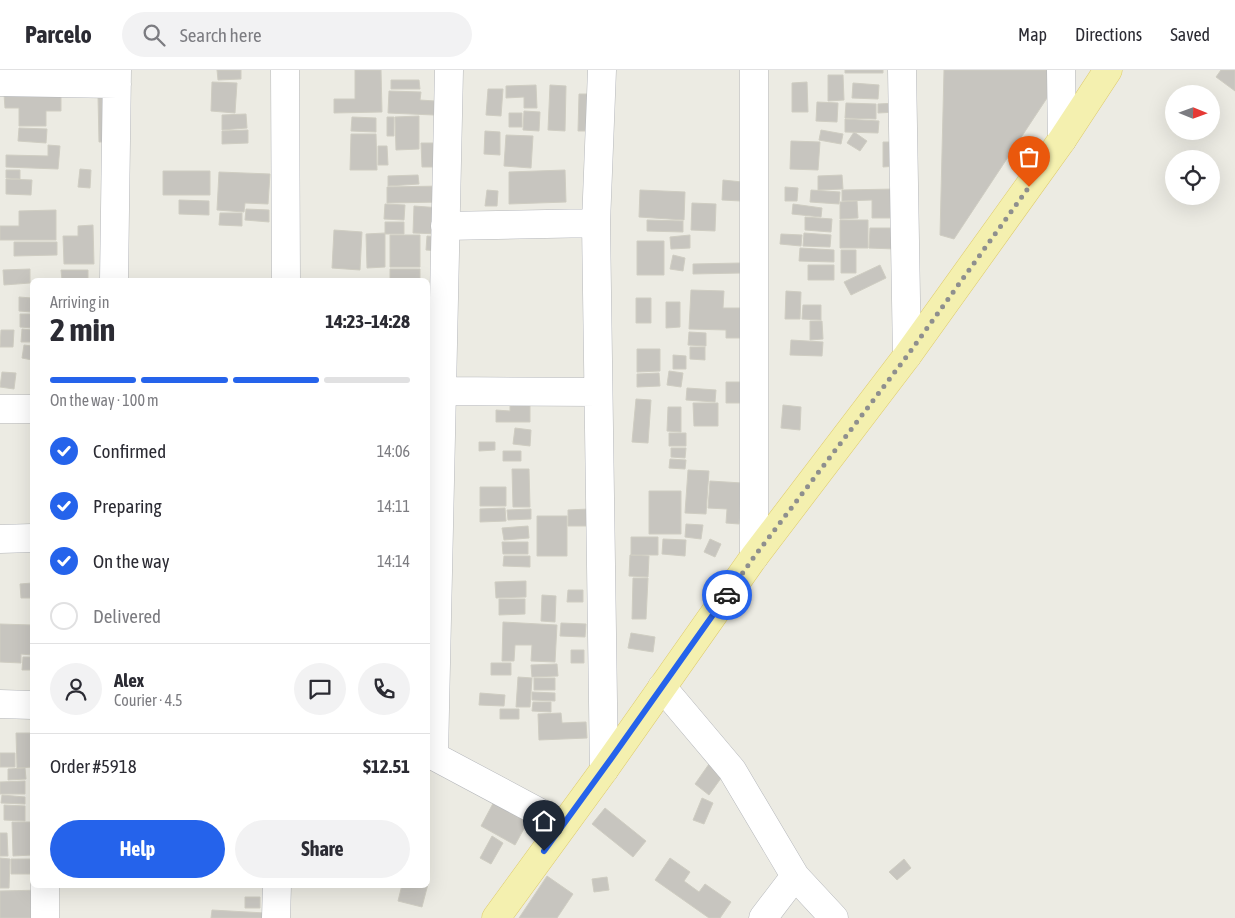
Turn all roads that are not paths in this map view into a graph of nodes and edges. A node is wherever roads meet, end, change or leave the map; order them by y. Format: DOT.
graph roads {
  1 [pos="285,70"];
  2 [pos="449,70"];
  3 [pos="602,70"];
  4 [pos="754,70"];
  5 [pos="902,70"];
  6 [pos="1061,70"];
  7 [pos="1108,70"];
  8 [pos="117,77"];
  9 [pos="0,82"];
  10 [pos="1062,140"];
  11 [pos="596,222"];
  12 [pos="445,226"];
  13 [pos="114,278"];
  14 [pos="286,278"];
  15 [pos="435,316"];
  16 [pos="907,356"];
  17 [pos="442,391"];
  18 [pos="598,392"];
  19 [pos="0,409"];
  20 [pos="30,409"];
  21 [pos="30,538"];
  22 [pos="0,539"];
  23 [pos="754,557"];
  24 [pos="662,688"];
  25 [pos="0,704"];
  26 [pos="30,705"];
  27 [pos="430,754"];
  28 [pos="604,770"];
  29 [pos="563,826"];
  30 [pos="795,876"];
  31 [pos="45,888"];
  32 [pos="277,888"];
  33 [pos="45,918"];
  34 [pos="276,918"];
  35 [pos="496,918"];
  36 [pos="763,918"];
  37 [pos="834,918"];
  1 -- 14 [label="street"];
  2 -- 12 [label="street"];
  3 -- 11 [label="street"];
  4 -- 23 [label="street"];
  5 -- 16 [label="street"];
  6 -- 10 [label="street"];
  7 -- 10 [label="main road"];
  8 -- 9 [label="street"];
  8 -- 13 [label="street"];
  10 -- 16 [label="main road"];
  11 -- 12 [label="street"];
  11 -- 18 [label="street"];
  12 -- 15 [label="street"];
  15 -- 17 [label="street"];
  16 -- 23 [label="main road"];
  17 -- 18 [label="street"];
  17 -- 27 [label="street"];
  18 -- 28 [label="street"];
  19 -- 20 [label="street"];
  21 -- 22 [label="street"];
  23 -- 24 [label="main road"];
  24 -- 28 [label="main road"];
  24 -- 30 [label="street"];
  25 -- 26 [label="street"];
  27 -- 29 [label="street"];
  28 -- 29 [label="main road"];
  29 -- 35 [label="main road"];
  30 -- 36 [label="street"];
  30 -- 37 [label="street"];
  31 -- 33 [label="street"];
  32 -- 34 [label="street"];
}
